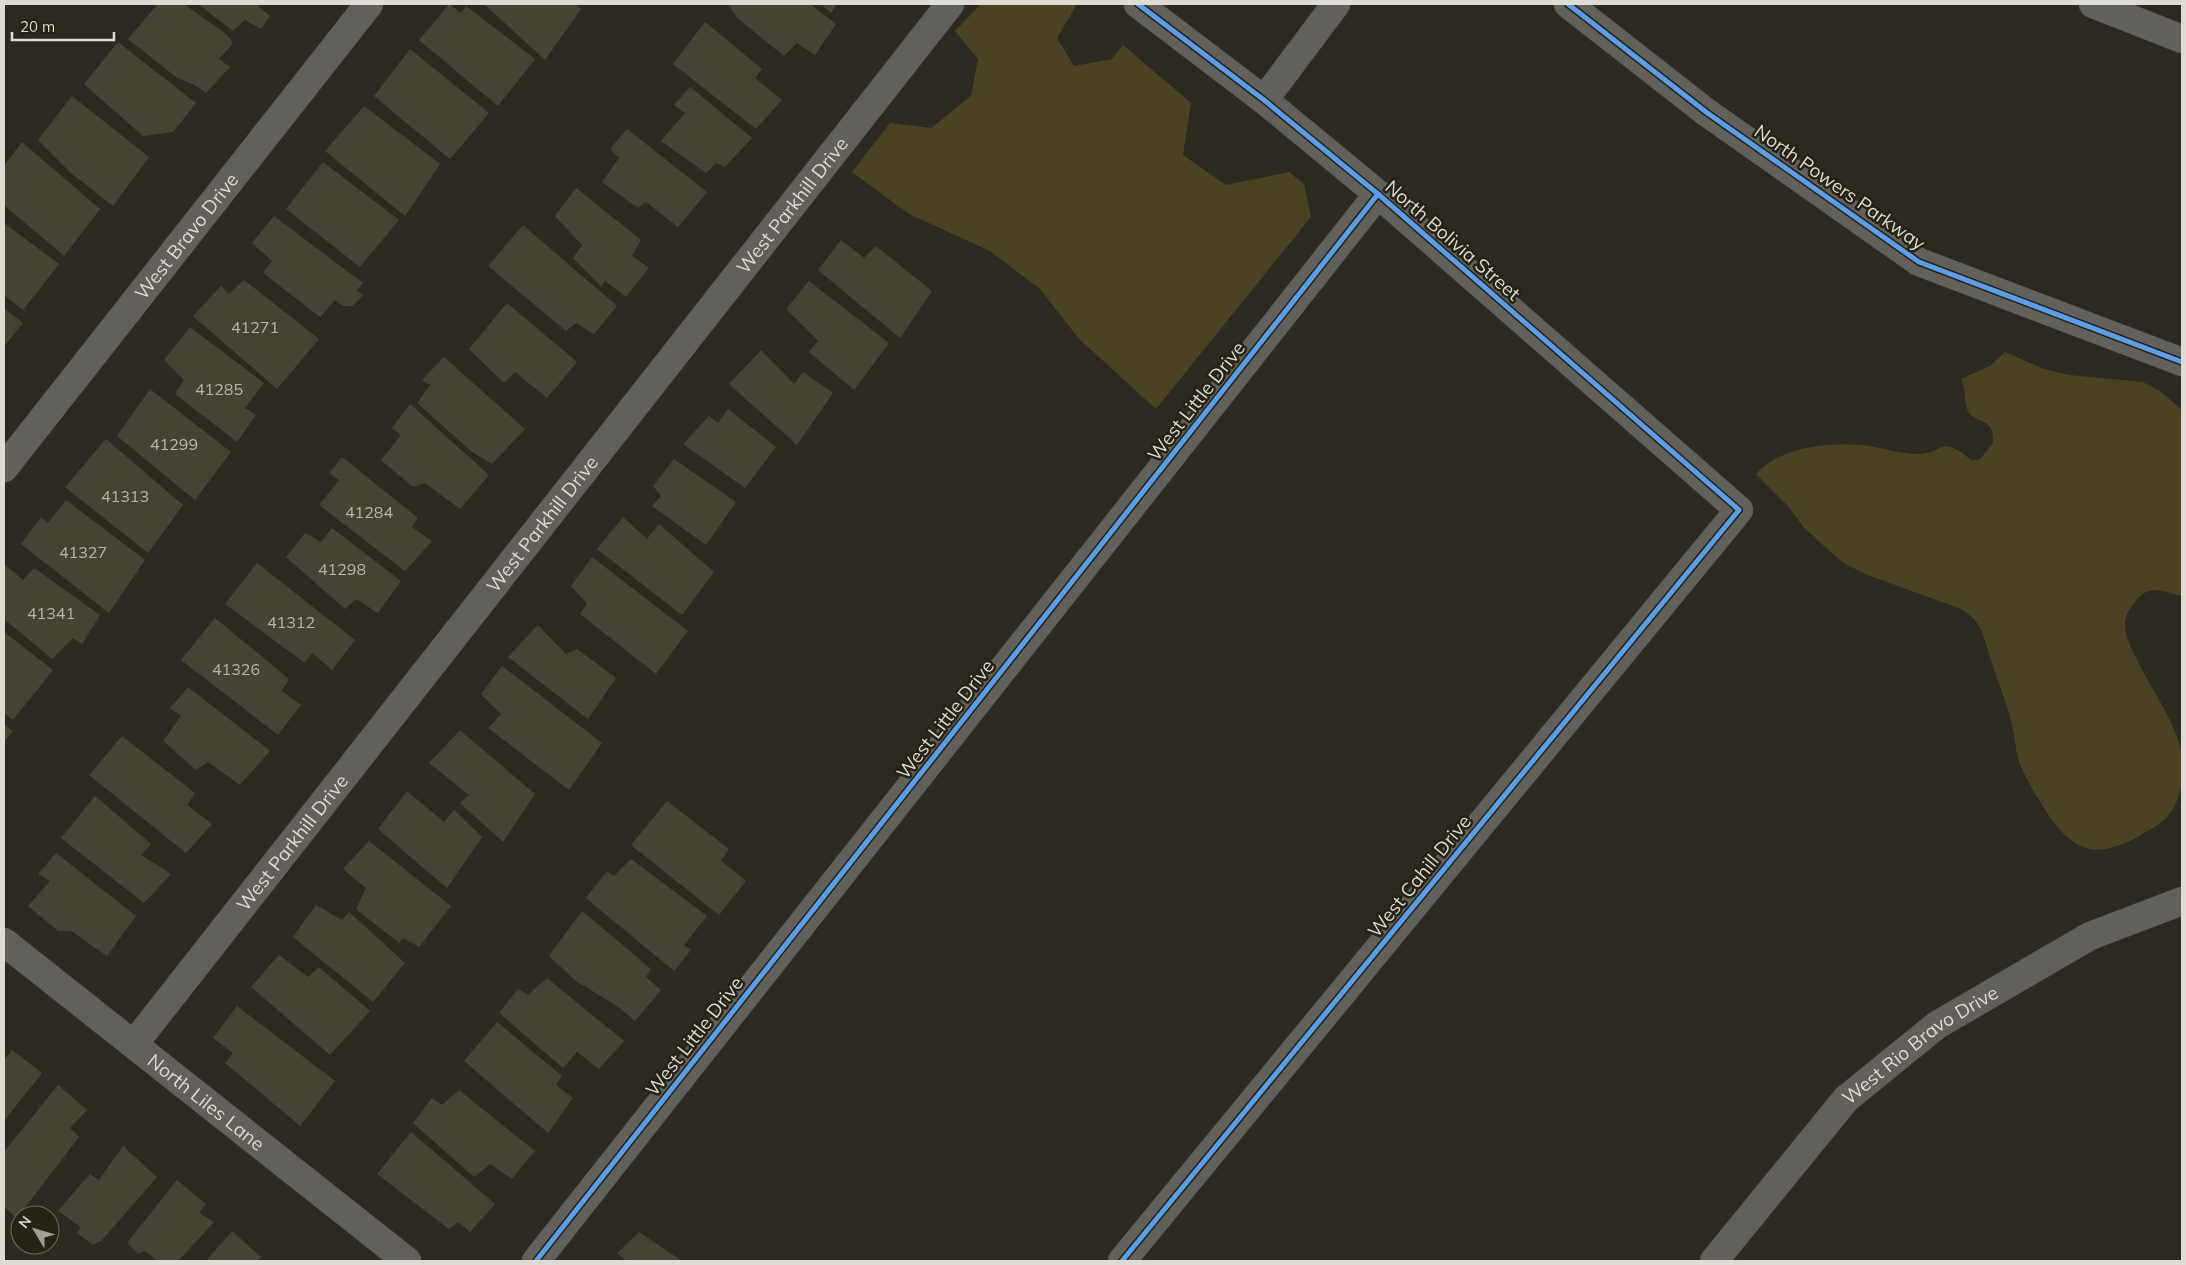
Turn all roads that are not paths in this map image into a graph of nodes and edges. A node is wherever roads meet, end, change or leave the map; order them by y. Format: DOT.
graph roads {
  1 [pos="369,4"];
  2 [pos="950,4"];
  3 [pos="1138,4"];
  4 [pos="1336,4"];
  5 [pos="1568,4"];
  6 [pos="2092,4"];
  7 [pos="2182,39"];
  8 [pos="1264,100"];
  9 [pos="1378,194"];
  10 [pos="2182,362"];
  11 [pos="4,468"];
  12 [pos="1739,510"];
  13 [pos="2182,901"];
  14 [pos="4,942"];
  15 [pos="134,1044"];
  16 [pos="408,1261"];
  17 [pos="536,1261"];
  18 [pos="1122,1261"];
  19 [pos="1714,1261"];
  1 -- 11 [label="street, West Bravo Drive"];
  2 -- 15 [label="street, West Parkhill Drive"];
  3 -- 8 [label="street, North Bolivia Street"];
  4 -- 8 [label="street"];
  5 -- 10 [label="street, North Powers Parkway"];
  6 -- 7 [label="street"];
  8 -- 9 [label="street, North Bolivia Street"];
  9 -- 12 [label="street, North Bolivia Street"];
  9 -- 17 [label="street, West Little Drive"];
  12 -- 18 [label="street, West Cahill Drive"];
  13 -- 19 [label="street, West Rio Bravo Drive"];
  14 -- 15 [label="street, North Liles Lane"];
  15 -- 16 [label="street, North Liles Lane"];
}
